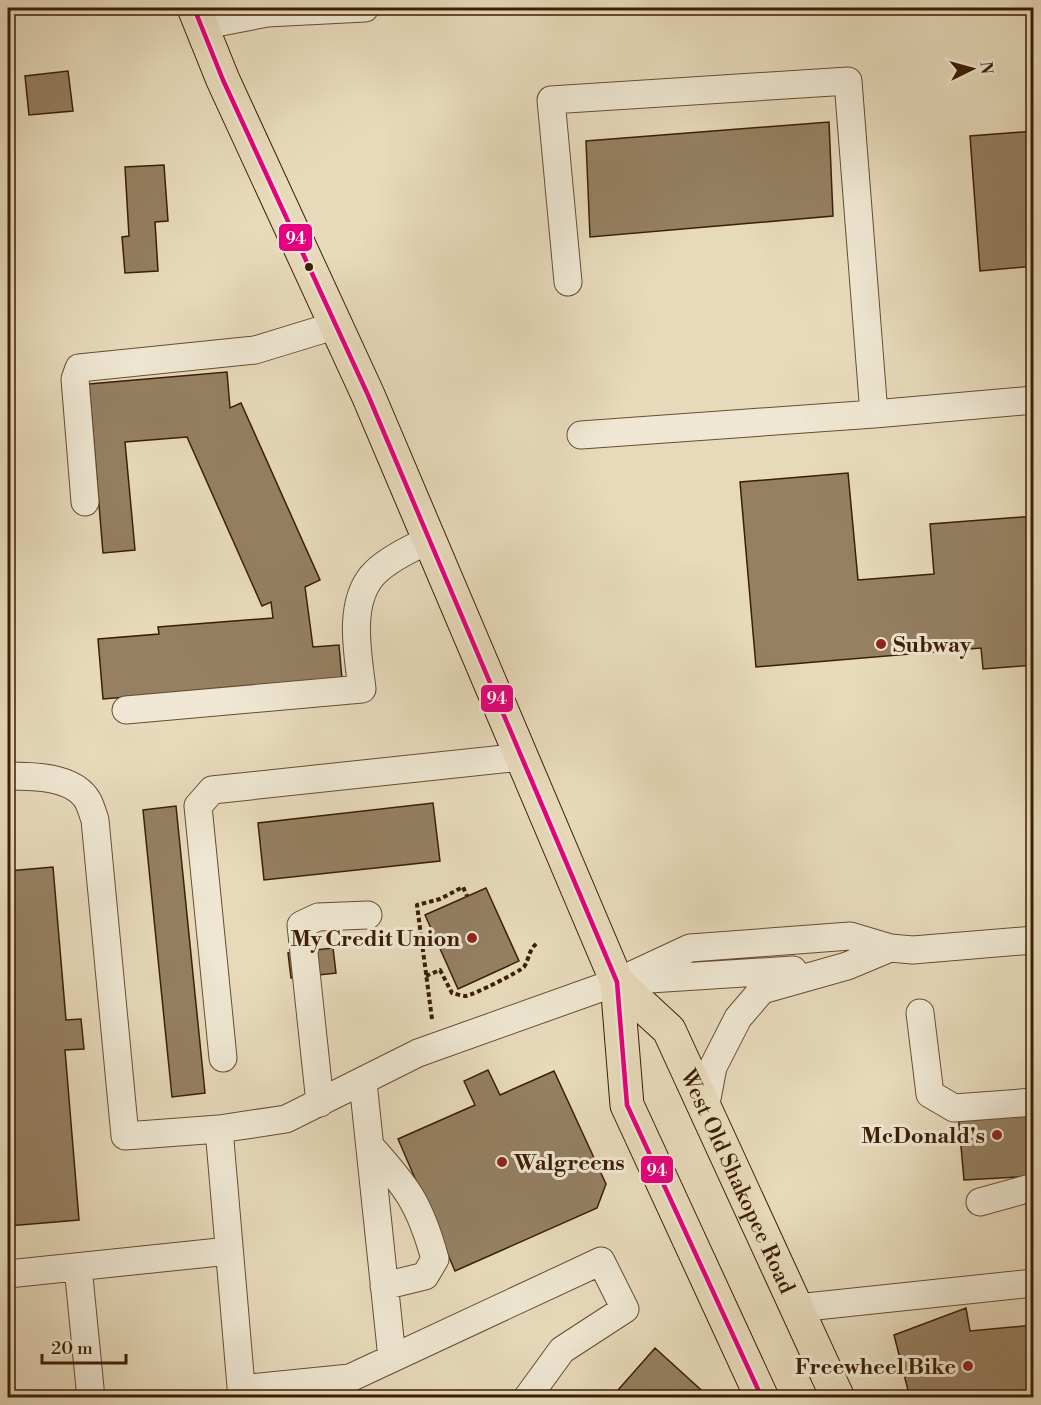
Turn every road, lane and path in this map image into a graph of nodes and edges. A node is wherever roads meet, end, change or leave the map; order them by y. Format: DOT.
graph roads {
  1 [pos="365,8"];
  2 [pos="197,17"];
  3 [pos="568,282"];
  4 [pos="337,325"];
  5 [pos="1034,400"];
  6 [pos="874,414"];
  7 [pos="581,435"];
  8 [pos="85,502"];
  9 [pos="429,539"];
  10 [pos="126,710"];
  11 [pos="522,757"];
  12 [pos="8,776"];
  13 [pos="467,896"];
  14 [pos="368,915"];
  15 [pos="1034,940"];
  16 [pos="537,944"];
  17 [pos="890,948"];
  18 [pos="847,966"];
  19 [pos="426,976"];
  20 [pos="617,982"];
  21 [pos="920,1013"];
  22 [pos="435,1047"];
  23 [pos="223,1058"];
  24 [pos="363,1082"];
  25 [pos="1034,1102"];
  26 [pos="320,1103"];
  27 [pos="705,1109"];
  28 [pos="219,1129"];
  29 [pos="370,1146"];
  30 [pos="1034,1187"];
  31 [pos="980,1202"];
  32 [pos="229,1251"];
  33 [pos="78,1267"];
  34 [pos="8,1274"];
  35 [pos="1034,1283"];
  36 [pos="384,1286"];
  37 [pos="797,1308"];
  38 [pos="392,1358"];
  39 [pos="241,1394"];
  40 [pos="761,1397"];
  41 [pos="91,1398"];
  42 [pos="527,1398"];
  43 [pos="838,1398"];
  1 -- 2 [label="street"];
  2 -- 4 [label="main road, West Old Shakopee Road"];
  3 -- 6 [label="street"];
  4 -- 8 [label="street"];
  4 -- 9 [label="main road, West Old Shakopee Road"];
  5 -- 6 [label="street"];
  6 -- 7 [label="street"];
  9 -- 10 [label="street"];
  9 -- 11 [label="main road, West Old Shakopee Road"];
  11 -- 20 [label="main road, West Old Shakopee Road"];
  11 -- 23 [label="street"];
  12 -- 28 [label="street"];
  13 -- 19 [label="path"];
  14 -- 26 [label="street"];
  15 -- 17 [label="street"];
  16 -- 19 [label="path"];
  17 -- 18 [label="street"];
  17 -- 20 [label="street"];
  18 -- 20 [label="street"];
  18 -- 27 [label="street"];
  19 -- 22 [label="path"];
  20 -- 22 [label="street"];
  20 -- 27 [label="main road, West Old Shakopee Road"];
  20 -- 40 [label="main road, West Old Shakopee Road"];
  21 -- 25 [label="street"];
  22 -- 24 [label="street"];
  24 -- 26 [label="street"];
  24 -- 29 [label="street"];
  26 -- 28 [label="street"];
  27 -- 37 [label="main road, West Old Shakopee Road"];
  28 -- 32 [label="street"];
  29 -- 36 [label="street"];
  29 -- 36 [label="street"];
  30 -- 31 [label="street"];
  32 -- 33 [label="street"];
  32 -- 39 [label="street"];
  33 -- 34 [label="street"];
  33 -- 41 [label="street"];
  35 -- 37 [label="street"];
  36 -- 38 [label="street"];
  37 -- 43 [label="main road, West Old Shakopee Road"];
  38 -- 39 [label="street"];
  38 -- 42 [label="street"];
}
